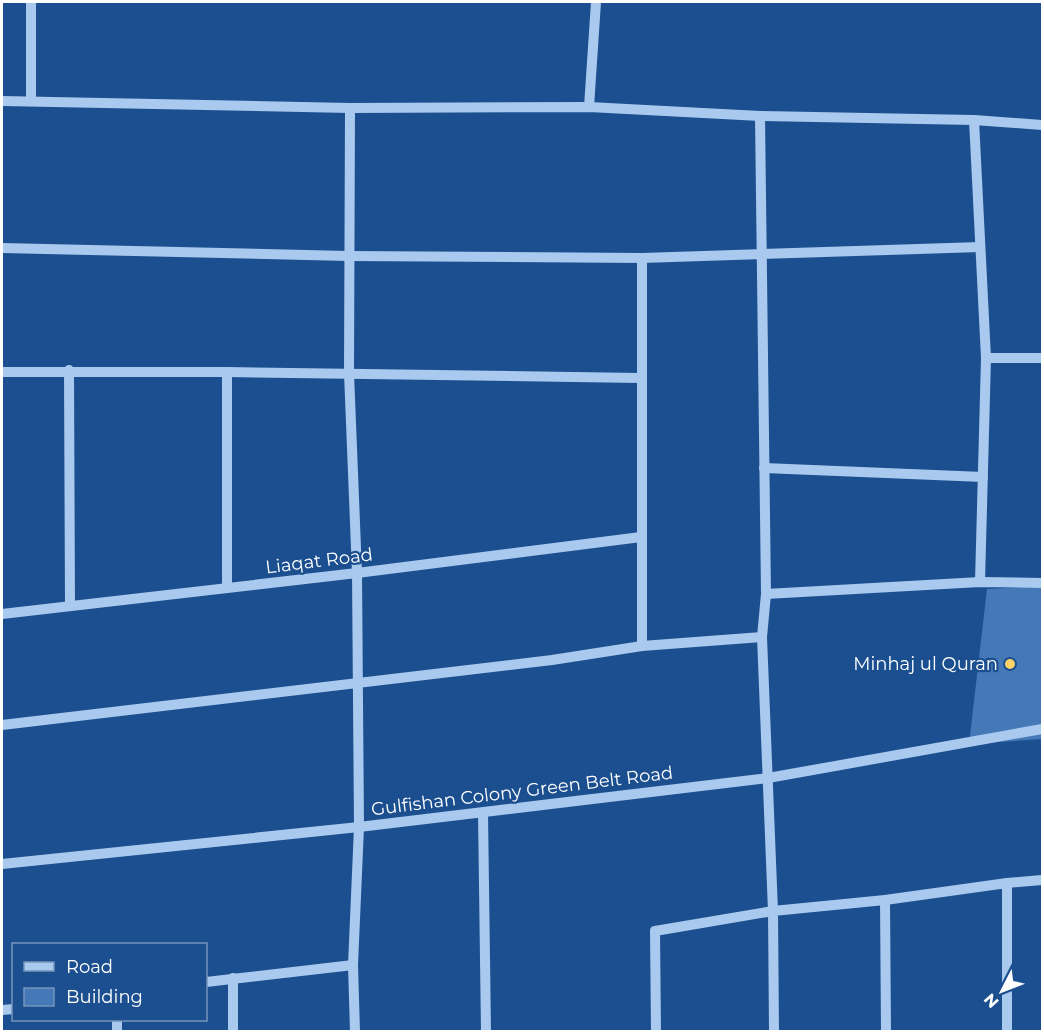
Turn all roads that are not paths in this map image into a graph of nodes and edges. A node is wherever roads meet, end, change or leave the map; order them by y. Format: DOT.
graph roads {
  1 [pos="31,2"];
  2 [pos="596,2"];
  3 [pos="2,101"];
  4 [pos="31,101"];
  5 [pos="589,107"];
  6 [pos="350,108"];
  7 [pos="760,116"];
  8 [pos="974,120"];
  9 [pos="1042,125"];
  10 [pos="980,247"];
  11 [pos="2,248"];
  12 [pos="762,253"];
  13 [pos="348,256"];
  14 [pos="642,258"];
  15 [pos="986,358"];
  16 [pos="1042,358"];
  17 [pos="69,370"];
  18 [pos="2,372"];
  19 [pos="226,372"];
  20 [pos="349,373"];
  21 [pos="640,378"];
  22 [pos="764,468"];
  23 [pos="983,477"];
  24 [pos="641,537"];
  25 [pos="357,573"];
  26 [pos="980,582"];
  27 [pos="1042,583"];
  28 [pos="227,588"];
  29 [pos="766,594"];
  30 [pos="70,606"];
  31 [pos="2,614"];
  32 [pos="762,638"];
  33 [pos="642,646"];
  34 [pos="358,682"];
  35 [pos="2,725"];
  36 [pos="1042,729"];
  37 [pos="768,778"];
  38 [pos="483,813"];
  39 [pos="359,827"];
  40 [pos="2,864"];
  41 [pos="1042,880"];
  42 [pos="1006,883"];
  43 [pos="885,900"];
  44 [pos="773,911"];
  45 [pos="353,965"];
  46 [pos="233,978"];
  47 [pos="207,982"];
  48 [pos="233,1032"];
  49 [pos="355,1032"];
  50 [pos="486,1032"];
  51 [pos="656,1032"];
  52 [pos="774,1032"];
  53 [pos="886,1032"];
  54 [pos="1007,1032"];
  1 -- 4 [label="street"];
  2 -- 5 [label="street"];
  3 -- 4 [label="street"];
  4 -- 6 [label="street"];
  5 -- 6 [label="street"];
  5 -- 7 [label="street"];
  6 -- 13 [label="street"];
  7 -- 8 [label="street"];
  7 -- 12 [label="street"];
  8 -- 9 [label="street"];
  8 -- 10 [label="street"];
  10 -- 12 [label="street"];
  10 -- 15 [label="street"];
  11 -- 13 [label="street"];
  12 -- 14 [label="street"];
  12 -- 22 [label="street"];
  13 -- 14 [label="street"];
  13 -- 20 [label="street"];
  14 -- 21 [label="street"];
  15 -- 16 [label="street"];
  15 -- 23 [label="street"];
  17 -- 18 [label="street"];
  17 -- 19 [label="street"];
  17 -- 30 [label="street"];
  19 -- 20 [label="street"];
  19 -- 28 [label="street"];
  20 -- 21 [label="street"];
  20 -- 25 [label="street"];
  21 -- 24 [label="street"];
  22 -- 23 [label="street"];
  22 -- 29 [label="street"];
  23 -- 26 [label="street"];
  24 -- 25 [label="street, Liaqat Road"];
  24 -- 33 [label="street"];
  25 -- 28 [label="street, Liaqat Road"];
  25 -- 34 [label="street"];
  26 -- 27 [label="street"];
  26 -- 29 [label="street"];
  28 -- 30 [label="street, Liaqat Road"];
  29 -- 32 [label="street"];
  30 -- 31 [label="street, Liaqat Road"];
  32 -- 33 [label="street"];
  32 -- 37 [label="street"];
  33 -- 34 [label="street"];
  34 -- 35 [label="street"];
  34 -- 39 [label="street"];
  36 -- 37 [label="street, Gulfishan Colony Green Belt Road"];
  37 -- 38 [label="street, Gulfishan Colony Green Belt Road"];
  37 -- 44 [label="street"];
  38 -- 39 [label="street, Gulfishan Colony Green Belt Road"];
  38 -- 50 [label="street"];
  39 -- 40 [label="street, Gulfishan Colony Green Belt Road"];
  39 -- 45 [label="street"];
  41 -- 42 [label="street"];
  42 -- 43 [label="street"];
  42 -- 54 [label="street"];
  43 -- 44 [label="street"];
  43 -- 53 [label="street"];
  44 -- 51 [label="street"];
  44 -- 52 [label="street"];
  45 -- 46 [label="street"];
  45 -- 49 [label="street"];
  46 -- 47 [label="street"];
  46 -- 48 [label="street"];
}
